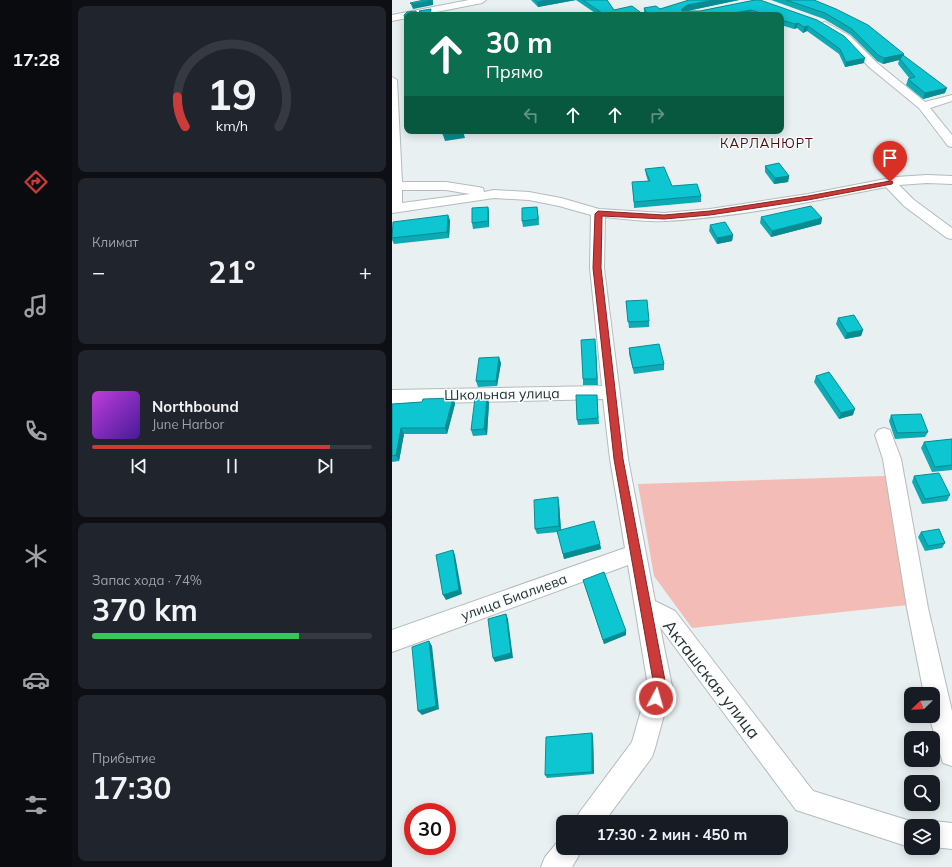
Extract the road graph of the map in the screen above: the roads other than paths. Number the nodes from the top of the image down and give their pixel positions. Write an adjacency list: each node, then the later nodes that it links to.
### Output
1 (482, 0): 2 (street)
2 (422, 12)
3 (404, 16): 4 (street)
4 (392, 18)
5 (813, 20): 8 (street)
6 (395, 83): 12 (street)
7 (952, 98): 8 (street)
8 (924, 106): 9 (street)
9 (952, 144)
10 (952, 180): 11 (street)
11 (890, 182): 15 (street); 16 (street)
12 (395, 186): 13 (street); 14 (street)
13 (494, 194): 14 (street); 15 (street)
14 (394, 208)
15 (598, 214): 17 (street)
16 (952, 235)
17 (611, 392): 18 (street, Школьная улица); 20 (street)
18 (392, 396)
19 (884, 435): 23 (street)
20 (636, 553): 21 (street); 22 (street, улица Биалиева)
21 (645, 607): 24 (street, Акташская улица); 25 (street, Акташская улица)
22 (392, 641)
23 (952, 754)
24 (593, 815)
25 (904, 832)
26 (940, 835): 27 (street)
27 (952, 836)
28 (564, 855): 29 (street)
29 (555, 867)

